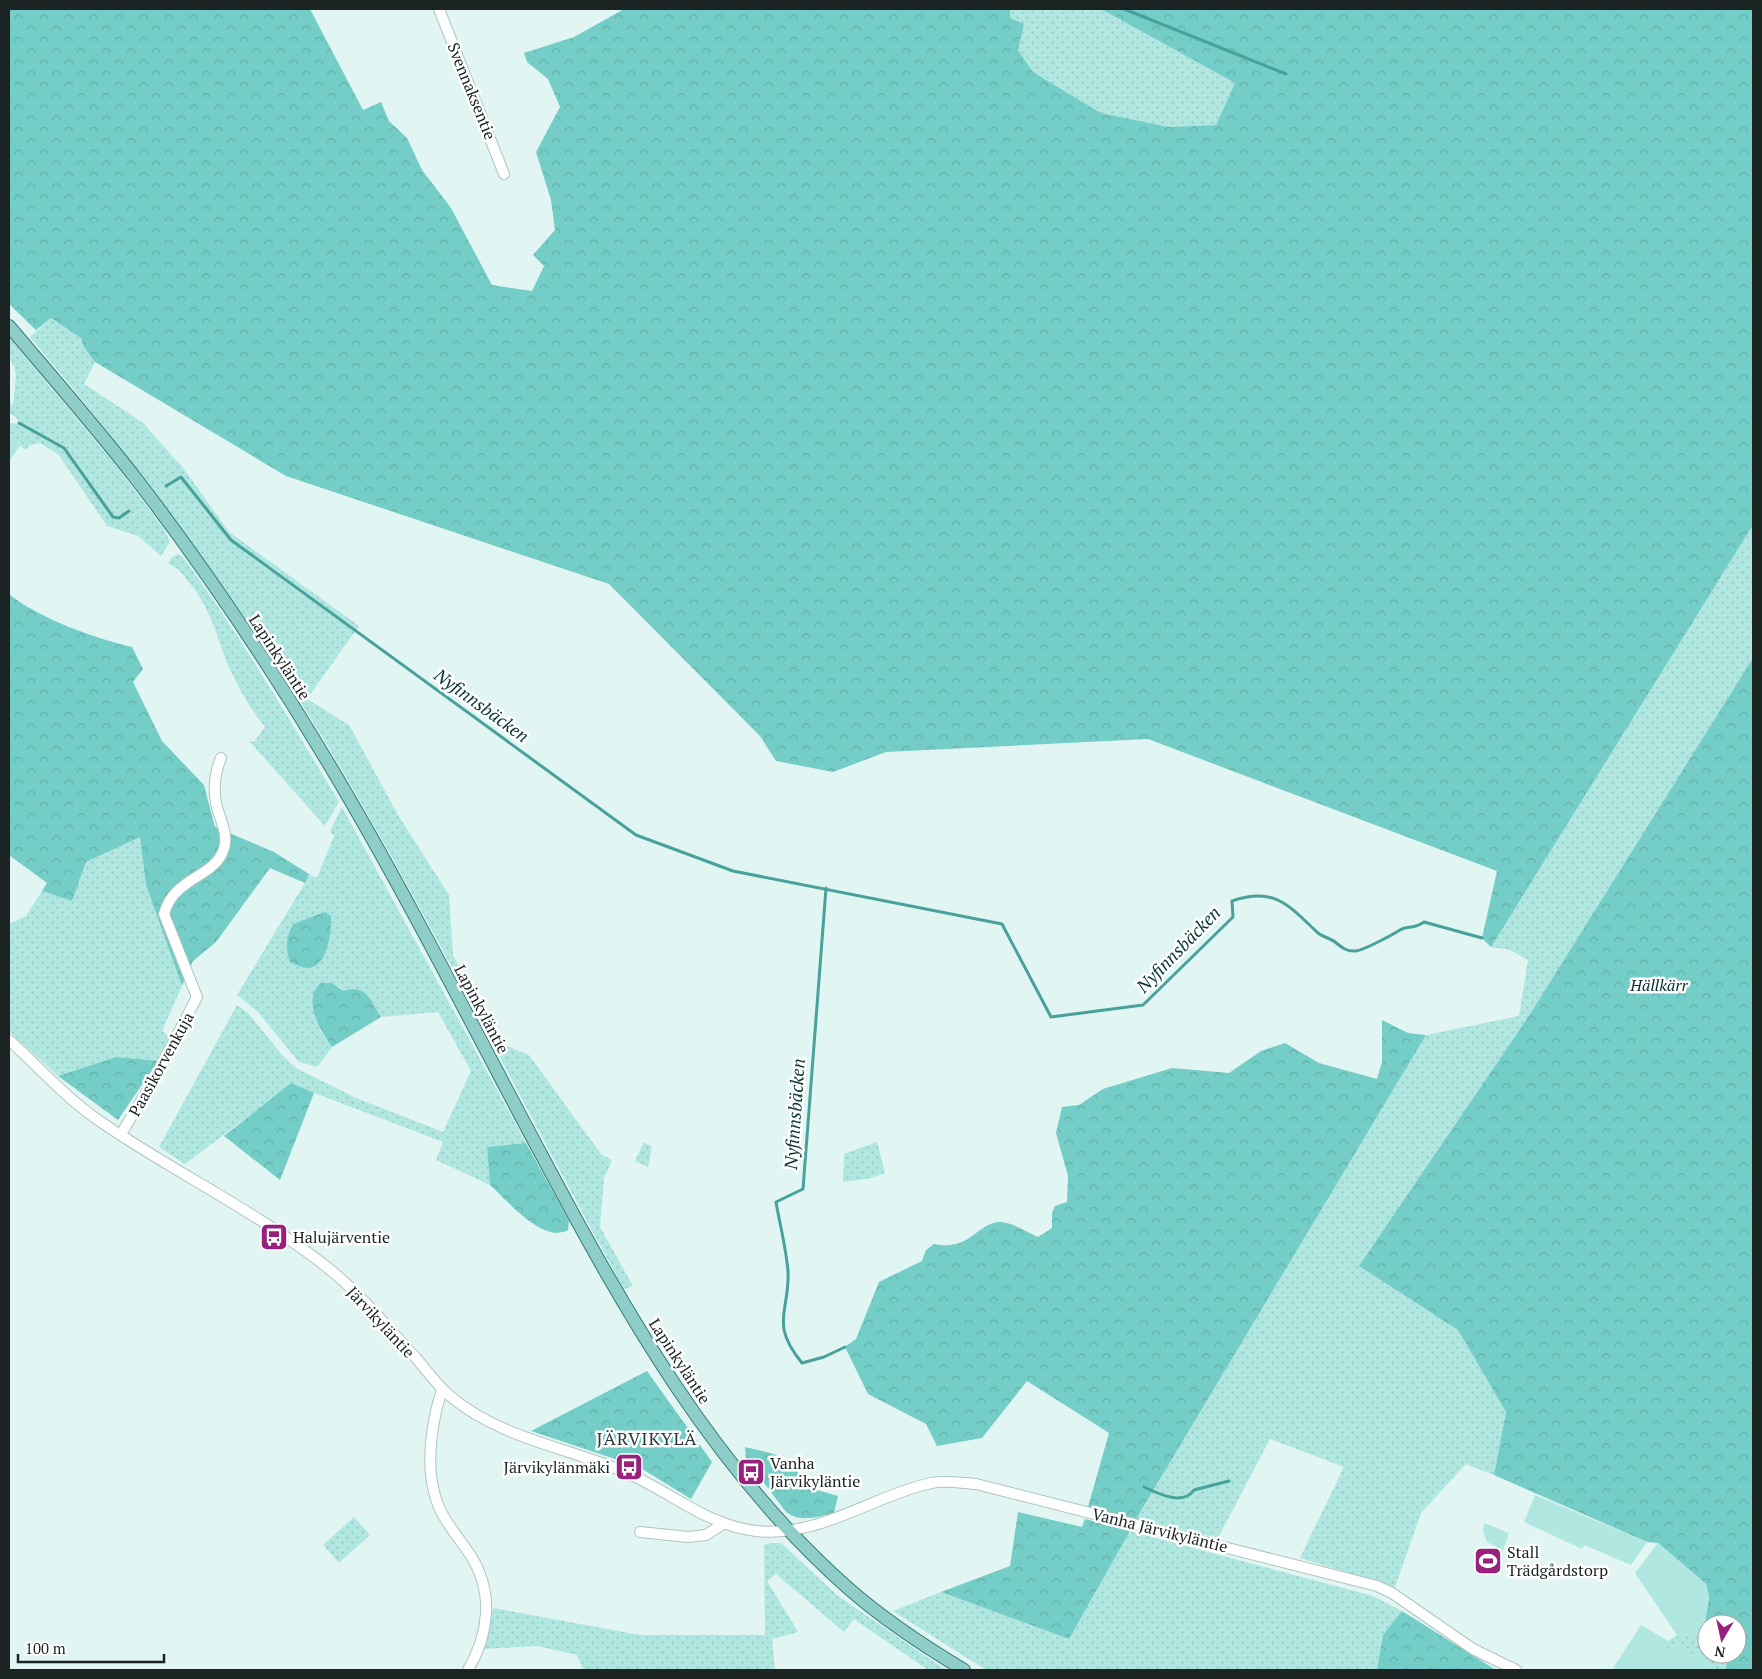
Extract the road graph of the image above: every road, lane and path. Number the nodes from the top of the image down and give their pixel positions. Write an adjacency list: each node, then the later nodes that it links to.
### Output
1 (439, 9): 2 (street, Svennaksentie)
2 (504, 174)
3 (9, 326): 9 (main road, Lapinkyläntie)
4 (221, 758): 6 (street, Paasikorvenkuja)
5 (9, 1040): 6 (street, Järvikyläntie)
6 (121, 1134): 7 (street, Järvikyläntie)
7 (442, 1389): 8 (street, Järvikyläntie); 11 (street)
8 (723, 1524): 9 (street, Järvikyläntie); 10 (street)
9 (787, 1530): 12 (main road, Lapinkyläntie); 13 (street, Vanha Järvikyläntie)
10 (640, 1532)
11 (468, 1670)
12 (964, 1670)
13 (1516, 1670)

